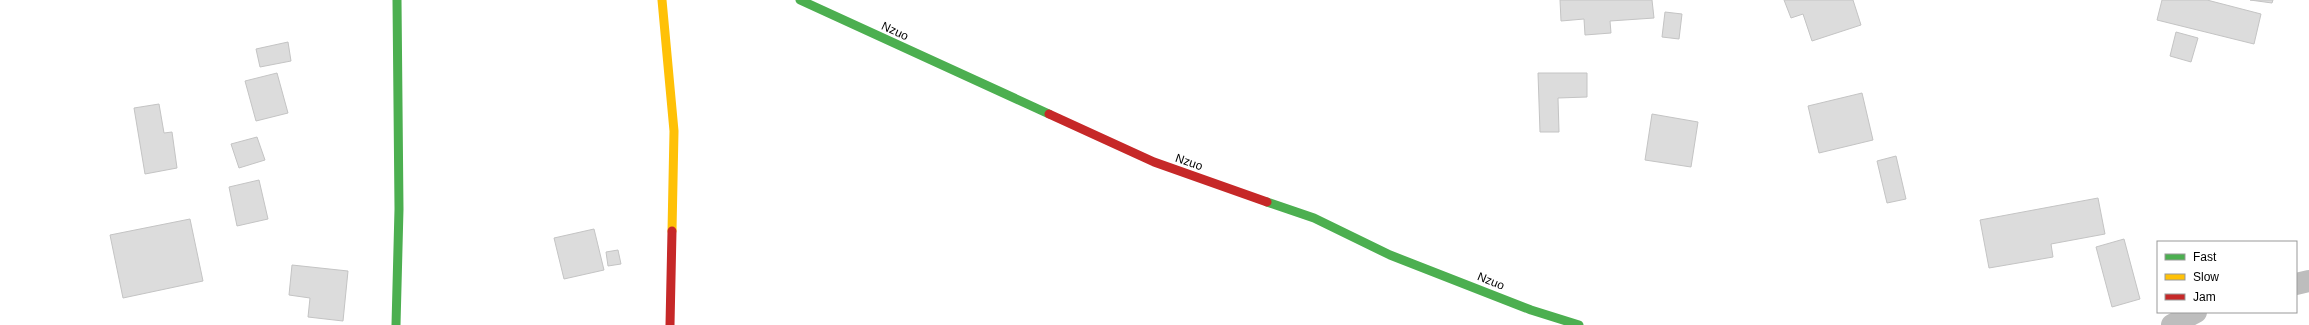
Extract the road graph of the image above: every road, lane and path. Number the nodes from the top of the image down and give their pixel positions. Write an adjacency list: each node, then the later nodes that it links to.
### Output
1 (397, 0): 7 (street)
2 (662, 0): 8 (street)
3 (800, 0): 9 (street, Nzuo)
4 (2309, 281): 5 (street)
5 (2297, 284)
6 (2194, 313): 10 (street)
7 (396, 325)
8 (670, 325)
9 (1579, 325)
10 (2172, 325)

